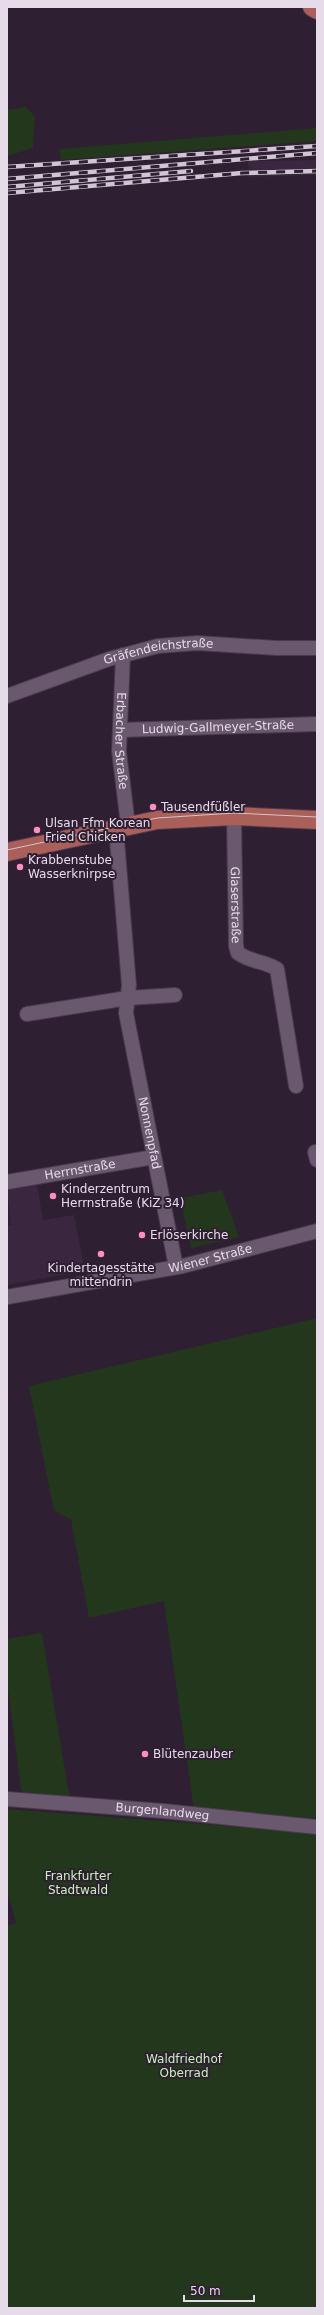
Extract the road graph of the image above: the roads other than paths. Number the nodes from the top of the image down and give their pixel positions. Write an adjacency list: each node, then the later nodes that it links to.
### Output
1 (312, 7): 2 (main road)
2 (317, 10)
3 (317, 648): 4 (street, Gräfendeichstraße)
4 (123, 656): 5 (street, Gräfendeichstraße); 7 (street, Erbacher Straße)
5 (7, 696)
6 (317, 724): 7 (street, Ludwig-Gallmeyer-Straße)
7 (120, 730): 10 (street, Erbacher Straße)
8 (234, 816): 9 (main road); 10 (main road); 15 (street, Glaserstraße)
9 (317, 820)
10 (122, 827): 11 (main road); 13 (street, Nonnenpfad)
11 (7, 852)
12 (175, 994): 13 (street)
13 (128, 998): 14 (street); 16 (street, Nonnenpfad)
14 (28, 1014)
15 (296, 1086)
16 (154, 1157): 17 (street, Herrnstraße); 19 (street, Nonnenpfad)
17 (7, 1182)
18 (317, 1231): 19 (street, Wiener Straße)
19 (176, 1267): 20 (street, Wiener Straße)
20 (7, 1297)
21 (7, 1798): 22 (street, Burgenlandweg)
22 (317, 1827)

